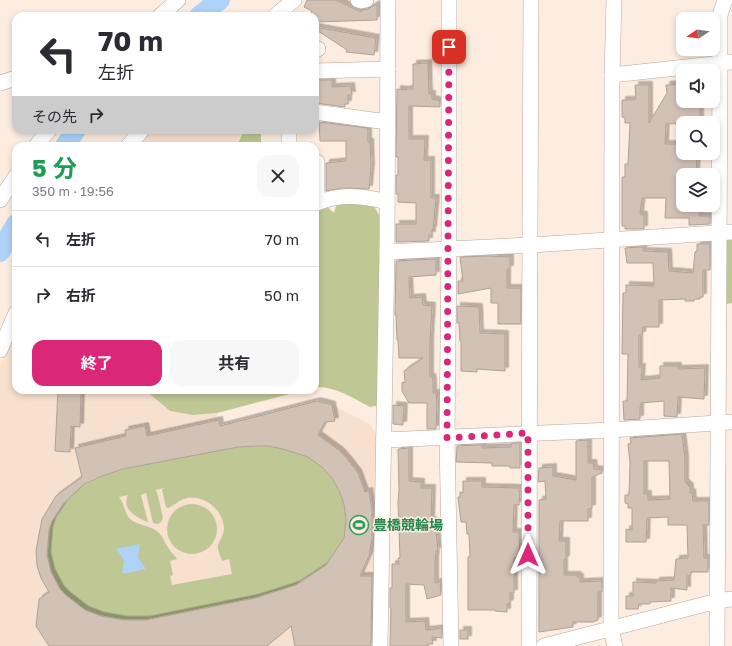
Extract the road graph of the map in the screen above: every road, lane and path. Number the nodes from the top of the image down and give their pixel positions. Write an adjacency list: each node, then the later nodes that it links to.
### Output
1 (178, 0): 10 (street)
2 (294, 0): 11 (street)
3 (358, 0): 4 (street)
4 (366, 0)
5 (388, 0): 13 (street)
6 (449, 0): 31 (street)
7 (531, 0): 30 (street)
8 (614, 0): 15 (street)
9 (726, 0): 12 (street)
10 (164, 12)
11 (280, 12)
12 (726, 63): 15 (street); 28 (street)
13 (388, 69): 14 (street); 19 (street)
14 (319, 71)
15 (612, 75): 29 (street)
16 (12, 79): 17 (street)
17 (0, 83)
18 (319, 113): 19 (street)
19 (387, 122): 27 (street)
20 (46, 134): 22 (street)
21 (138, 134): 23 (street)
22 (39, 142)
23 (132, 142)
24 (12, 182): 25 (street)
25 (0, 198)
26 (319, 202): 27 (street)
27 (387, 202): 32 (street)
28 (726, 233): 29 (street); 35 (street)
29 (612, 240): 30 (street); 36 (street)
30 (531, 245): 31 (street); 37 (street)
31 (449, 249): 32 (street); 38 (street)
32 (387, 252): 39 (street)
33 (12, 322): 34 (street)
34 (0, 350)
35 (725, 423): 36 (street); 41 (street)
36 (611, 430): 37 (street); 42 (street)
37 (528, 433): 38 (street); 45 (street)
38 (447, 438): 39 (street); 44 (street)
39 (384, 440): 43 (street)
40 (732, 599): 41 (street)
41 (717, 601): 42 (street); 48 (street)
42 (611, 629): 46 (street); 47 (street)
43 (380, 646)
44 (451, 646)
45 (529, 646)
46 (544, 646)
47 (615, 646)
48 (717, 646)

